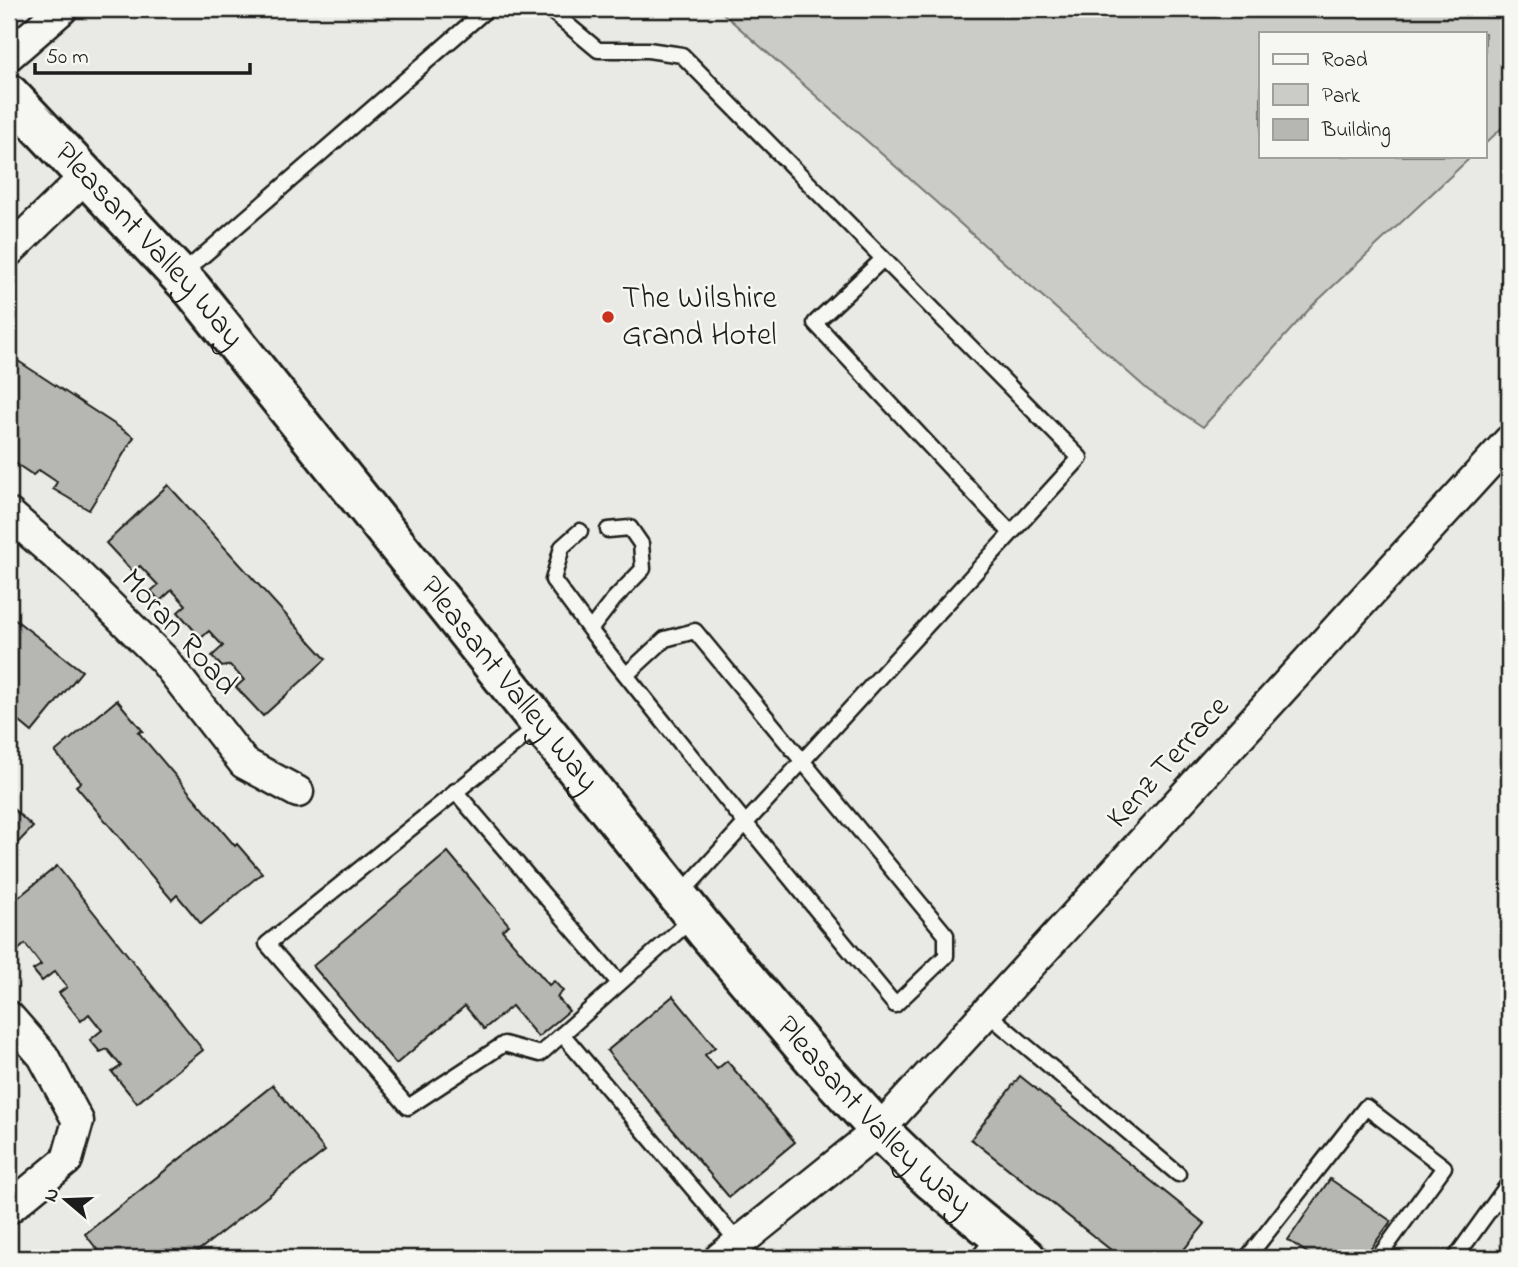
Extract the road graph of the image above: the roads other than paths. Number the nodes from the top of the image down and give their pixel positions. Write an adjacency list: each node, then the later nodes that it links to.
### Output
1 (62, 9): 4 (street)
2 (487, 9): 9 (lane)
3 (549, 9): 8 (lane)
4 (9, 55)
5 (9, 94): 6 (main road, Pleasant Valley Way)
6 (87, 175): 7 (street); 9 (main road, Pleasant Valley Way)
7 (9, 251)
8 (883, 259): 14 (lane); 14 (lane)
9 (180, 276): 17 (main road, Pleasant Valley Way)
10 (1509, 441): 24 (street, Kenz Terrace)
11 (9, 514): 20 (street, Moran Road)
12 (608, 530): 15 (lane)
13 (580, 531): 15 (lane)
14 (1011, 533): 18 (lane)
15 (590, 631): 16 (lane)
16 (626, 675): 18 (lane); 21 (lane)
17 (540, 723): 19 (lane); 22 (main road, Pleasant Valley Way)
18 (803, 760): 21 (lane); 21 (lane)
19 (455, 791): 23 (lane); 26 (lane)
20 (298, 792)
21 (745, 824): 22 (lane)
22 (686, 907): 23 (lane); 27 (main road, Pleasant Valley Way)
23 (619, 983): 26 (lane)
24 (988, 1014): 27 (street, Kenz Terrace); 28 (lane)
25 (9, 1017): 30 (street)
26 (562, 1034): 32 (lane)
27 (879, 1130): 31 (main road, Pleasant Valley Way); 32 (street, Kenz Terrace)
28 (1178, 1174)
29 (1509, 1184): 36 (lane)
30 (9, 1208)
31 (987, 1246): 33 (main road, Pleasant Valley Way)
32 (729, 1251)
33 (1026, 1258)
34 (1247, 1258): 35 (lane)
35 (1378, 1258)
36 (1455, 1258)

